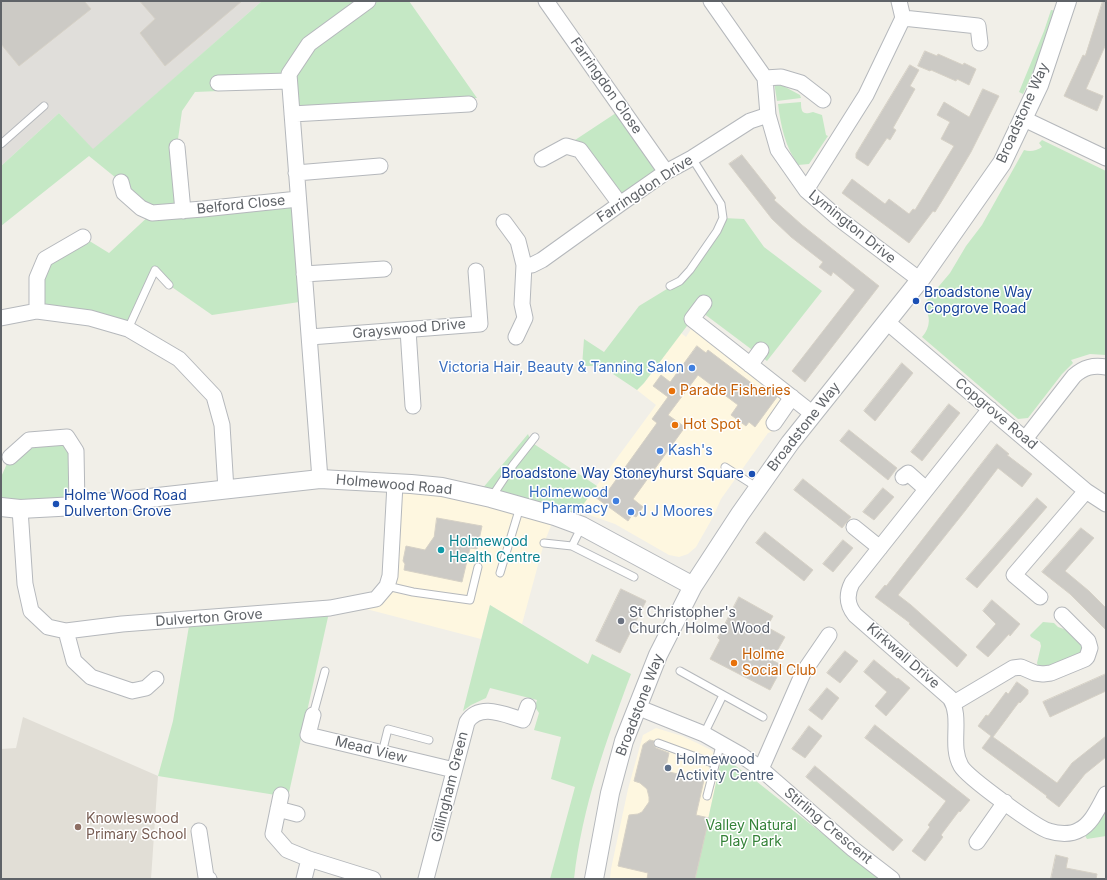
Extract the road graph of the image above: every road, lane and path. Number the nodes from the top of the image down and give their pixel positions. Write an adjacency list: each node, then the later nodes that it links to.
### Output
1 (368, 1): 9 (street)
2 (546, 1): 23 (street, Farringdon Close)
3 (711, 1): 8 (street)
4 (899, 1): 6 (street)
5 (1067, 1): 16 (street, Broadstone Way)
6 (903, 18): 7 (street); 26 (street)
7 (980, 43)
8 (765, 78): 11 (street); 15 (street, Lymington Drive)
9 (289, 81): 10 (street); 14 (street)
10 (218, 83)
11 (824, 100)
12 (469, 104): 14 (street)
13 (44, 106): 17 (lane)
14 (292, 114): 24 (street)
15 (768, 115): 19 (street, Farringdon Drive); 26 (street, Lymington Drive)
16 (1022, 118): 20 (street); 36 (street, Broadstone Way)
17 (1, 144)
18 (177, 146): 29 (street, Belford Close)
19 (692, 158): 23 (street, Farringdon Drive); 38 (lane)
20 (1106, 158)
21 (542, 159): 28 (street)
22 (380, 166): 24 (street)
23 (666, 172): 28 (street, Farringdon Drive)
24 (296, 173): 27 (street)
25 (122, 182): 29 (street, Belford Close)
26 (806, 190): 36 (street, Lymington Drive)
27 (298, 199): 29 (street, Belford Close); 35 (street)
28 (620, 204): 32 (street, Farringdon Drive)
29 (183, 211)
30 (504, 222): 32 (street)
31 (83, 237): 40 (street)
32 (524, 265): 46 (street)
33 (384, 270): 35 (street)
34 (476, 271): 44 (street, Grayswood Drive)
35 (304, 274): 45 (street)
36 (920, 280): 42 (street, Broadstone Way)
37 (169, 286): 43 (lane)
38 (670, 286)
39 (704, 303): 48 (street)
40 (37, 311): 41 (street); 43 (street)
41 (1, 318)
42 (887, 322): 52 (street, Copgrove Road); 53 (street, Broadstone Way)
43 (128, 329): 64 (street)
44 (408, 330): 45 (street, Grayswood Drive); 51 (street)
45 (310, 337): 60 (street)
46 (516, 337)
47 (761, 350): 48 (street)
48 (750, 365): 50 (street)
49 (1106, 367): 56 (street)
50 (792, 398): 53 (street); 54 (street)
51 (413, 406)
52 (990, 409): 56 (street, Copgrove Road); 63 (street, Kirkwall Drive)
53 (814, 414): 62 (street, Broadstone Way)
54 (774, 422)
55 (535, 437): 66 (lane)
56 (1025, 439): 65 (street, Copgrove Road)
57 (10, 457): 68 (street)
58 (725, 467): 62 (lane)
59 (903, 477): 63 (street)
60 (320, 479): 61 (street, Holmewood Road); 64 (street, Holmewood Road)
61 (395, 484): 66 (street, Holmewood Road); 80 (street)
62 (758, 488): 81 (street, Broadstone Way)
63 (926, 489): 76 (street, Kirkwall Drive)
64 (226, 490): 68 (street, Holmewood Road)
65 (1086, 491): 67 (street, Copgrove Road); 82 (street)
66 (491, 498): 69 (street, Holmewood Road)
67 (1106, 504)
68 (77, 506): 71 (street, Holmewood Road)
69 (520, 506): 72 (street, Holmewood Road); 78 (lane)
70 (1, 507): 71 (street, Holmewood Road)
71 (20, 509): 84 (street, Dulverton Grove)
72 (582, 526): 75 (lane); 81 (street, Holmewood Road)
73 (854, 527): 76 (street)
74 (544, 543): 75 (lane)
75 (572, 546): 79 (lane)
76 (880, 548): 90 (street, Kirkwall Drive)
77 (478, 567): 80 (lane)
78 (500, 573)
79 (634, 577)
80 (387, 586): 84 (street, Dulverton Grove)
81 (694, 586): 92 (street, Broadstone Way)
82 (1040, 597)
83 (1062, 615): 90 (street)
84 (66, 631): 88 (street)
85 (829, 636): 101 (street)
86 (325, 671): 93 (lane)
87 (680, 672): 89 (lane)
88 (156, 678)
89 (723, 695): 94 (lane); 95 (lane)
90 (954, 703): 105 (street)
91 (528, 706): 102 (street, Gillingham Green)
92 (637, 707): 95 (street, Stirling Crescent); 114 (street, Broadstone Way)
93 (313, 715): 99 (street, Mead View)
94 (763, 717)
95 (704, 734): 97 (street, Stirling Crescent)
96 (429, 740): 99 (lane)
97 (721, 742): 100 (lane); 101 (street, Stirling Crescent)
98 (658, 743): 100 (lane)
99 (382, 753): 102 (street, Mead View)
100 (715, 764): 104 (lane)
101 (761, 769): 115 (street, Stirling Crescent)
102 (454, 770): 113 (street, Gillingham Green)
103 (1106, 794): 105 (street)
104 (707, 796)
105 (1005, 802): 108 (street)
106 (297, 814): 109 (street)
107 (200, 831): 110 (street)
108 (977, 842)
109 (308, 859): 111 (street); 112 (street)
110 (209, 879)
111 (304, 879)
112 (373, 879)
113 (426, 879)
114 (594, 879)
115 (892, 879)

